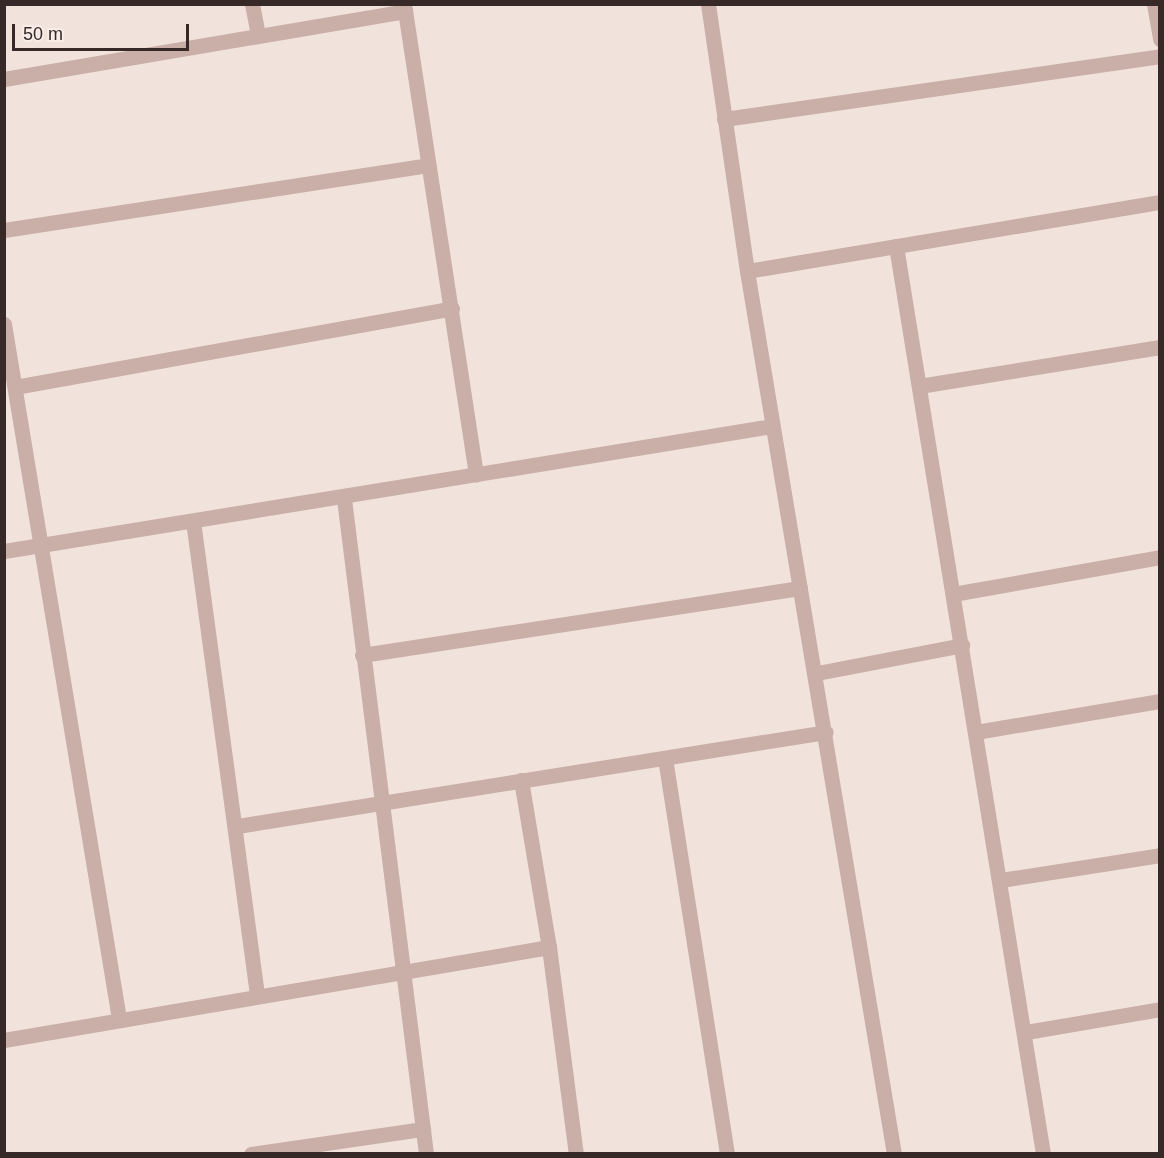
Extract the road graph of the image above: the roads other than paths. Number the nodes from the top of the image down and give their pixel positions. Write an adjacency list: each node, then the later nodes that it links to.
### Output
1 (252, 4): 5 (street)
2 (708, 4): 9 (street)
3 (1154, 4): 6 (street)
4 (405, 8): 5 (street); 10 (street)
5 (258, 34): 8 (street)
6 (1160, 39)
7 (1160, 56): 9 (street)
8 (4, 79)
9 (724, 120): 14 (street)
10 (428, 165): 12 (street); 15 (street)
11 (1160, 202): 13 (street)
12 (4, 231)
13 (896, 246): 14 (street); 18 (street)
14 (747, 271): 20 (street)
15 (452, 308): 19 (street); 21 (street)
16 (4, 324): 19 (street)
17 (1160, 347): 18 (street)
18 (919, 386): 28 (street)
19 (15, 387): 24 (street)
20 (772, 426): 21 (street); 27 (street)
21 (476, 475): 22 (street)
22 (344, 498): 23 (street); 30 (street)
23 (193, 521): 24 (street); 38 (street)
24 (42, 546): 25 (street); 45 (street)
25 (4, 551)
26 (1160, 557): 28 (street)
27 (800, 588): 30 (street); 31 (street)
28 (954, 594): 29 (street)
29 (962, 645): 31 (street); 34 (street)
30 (362, 655): 37 (street)
31 (817, 673): 33 (street)
32 (1160, 701): 34 (street)
33 (826, 732): 35 (street); 53 (street)
34 (976, 732): 40 (street)
35 (665, 758): 36 (street); 52 (street)
36 (521, 780): 37 (street); 41 (street)
37 (384, 804): 38 (street); 42 (street)
38 (237, 826): 43 (street)
39 (1160, 855): 40 (street)
40 (1001, 880): 46 (street)
41 (549, 947): 42 (street); 51 (street)
42 (400, 970): 43 (street); 48 (street)
43 (257, 996): 45 (street)
44 (1160, 1009): 46 (street)
45 (119, 1019): 47 (street)
46 (1026, 1032): 54 (street)
47 (4, 1040)
48 (423, 1129): 49 (street); 50 (street)
49 (251, 1154)
50 (426, 1154)
51 (576, 1154)
52 (727, 1154)
53 (894, 1154)
54 (1044, 1154)

